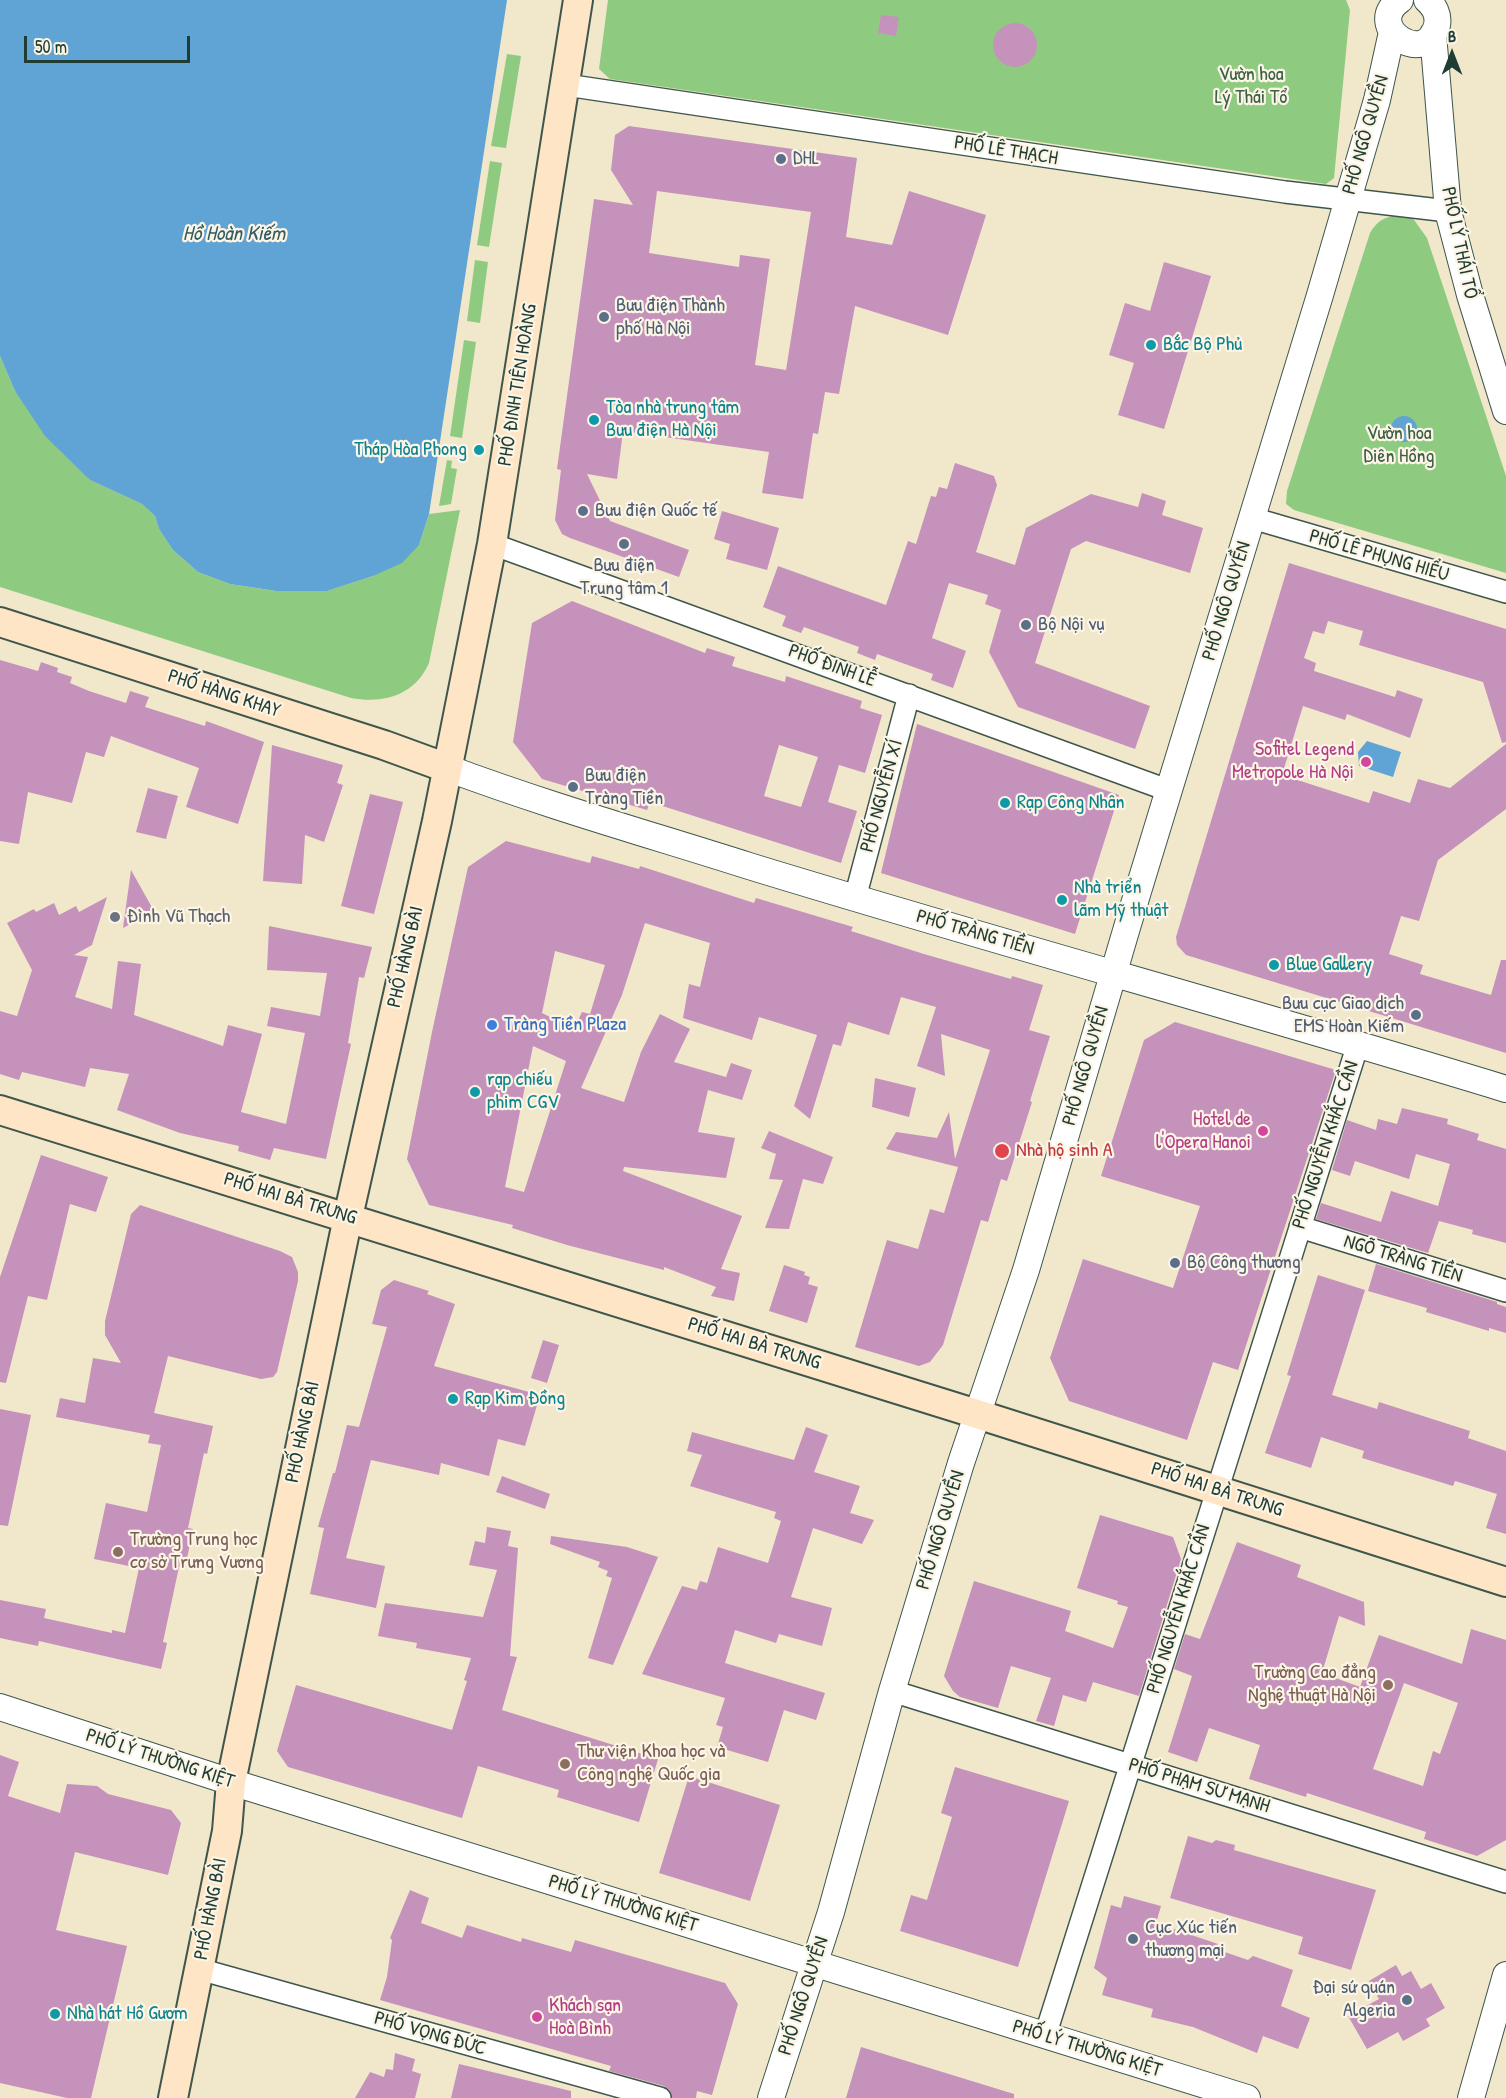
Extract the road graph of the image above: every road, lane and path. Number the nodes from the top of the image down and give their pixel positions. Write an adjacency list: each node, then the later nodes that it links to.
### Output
1 (578, 0): 5 (main road, PHỐ ĐINH TIÊN HOÀNG)
2 (1433, 1): 4 (street, PHỐ LÝ THÁI TỔ)
3 (1389, 8): 4 (street); 6 (street, PHỐ NGÔ QUYỀN)
4 (1433, 34): 7 (street, PHỐ LÝ THÁI TỔ)
5 (566, 84): 6 (street, PHỐ LÊ THẠCH); 10 (main road, PHỐ ĐINH TIÊN HOÀNG)
6 (1347, 200): 7 (street, PHỐ LÊ THẠCH); 9 (street, PHỐ NGÔ QUYỀN)
7 (1448, 211): 8 (street, PHỐ LÝ THÁI TỔ)
8 (1506, 411)
9 (1252, 518): 11 (street, PHỐ LÊ PHỤNG HIỂU); 15 (street, PHỐ NGÔ QUYỀN)
10 (492, 544): 13 (street, PHỐ ĐINH LỄ); 14 (main road, PHỐ ĐINH TIÊN HOÀNG)
11 (1506, 592)
12 (0, 622): 14 (main road, PHỐ HÀNG KHAY)
13 (909, 694): 15 (street, PHỐ ĐINH LỄ); 16 (street, PHỐ NGUYỄN XÍ)
14 (447, 768): 16 (street, PHỐ TRÀNG TIỀN); 21 (main road, PHỐ HÀNG BÀI)
15 (1170, 791): 17 (street, PHỐ NGÔ QUYỀN)
16 (855, 898): 17 (street, PHỐ TRÀNG TIỀN)
17 (1114, 973): 18 (street, PHỐ TRÀNG TIỀN); 24 (street, PHỐ NGÔ QUYỀN)
18 (1358, 1044): 19 (street, PHỐ TRÀNG TIỀN); 22 (street, PHỐ NGUYỄN KHẮC CẦN)
19 (1506, 1089)
20 (0, 1110): 21 (main road, PHỐ HAI BÀ TRƯNG)
21 (348, 1217): 24 (main road, PHỐ HAI BÀ TRƯNG); 30 (main road, PHỐ HÀNG BÀI)
22 (1300, 1227): 23 (street, NGÕ TRÀNG TIỀN); 25 (street, PHỐ NGUYỄN KHẮC CẦN)
23 (1506, 1291)
24 (977, 1414): 25 (main road, PHỐ HAI BÀ TRƯNG); 27 (street, PHỐ NGÔ QUYỀN)
25 (1217, 1489): 26 (main road, PHỐ HAI BÀ TRƯNG); 29 (street, PHỐ NGUYỄN KHẮC CẦN)
26 (1506, 1582)
27 (892, 1691): 29 (street, PHỐ PHẠM SƯ MẠNH); 32 (street, PHỐ NGÔ QUYỀN)
28 (0, 1707): 30 (street, PHỐ LÝ THƯỜNG KIỆT)
29 (1131, 1764): 31 (street, PHỐ PHẠM SƯ MẠNH); 35 (street, PHỐ NGUYỄN KHẮC CẦN)
30 (231, 1782): 32 (street, PHỐ LÝ THƯỜNG KIỆT); 33 (main road, PHỐ HÀNG BÀI)
31 (1506, 1882)
32 (815, 1963): 35 (street, PHỐ LÝ THƯỜNG KIỆT); 38 (street, PHỐ NGÔ QUYỀN)
33 (199, 1969): 36 (main road, PHỐ HÀNG BÀI); 37 (street, PHỐ VỌNG ĐỨC)
34 (1506, 1975): 40 (street)
35 (1045, 2036): 39 (street, PHỐ LÝ THƯỜNG KIỆT)
36 (173, 2098)
37 (660, 2098)
38 (771, 2098)
39 (1247, 2098)
40 (1471, 2098)

